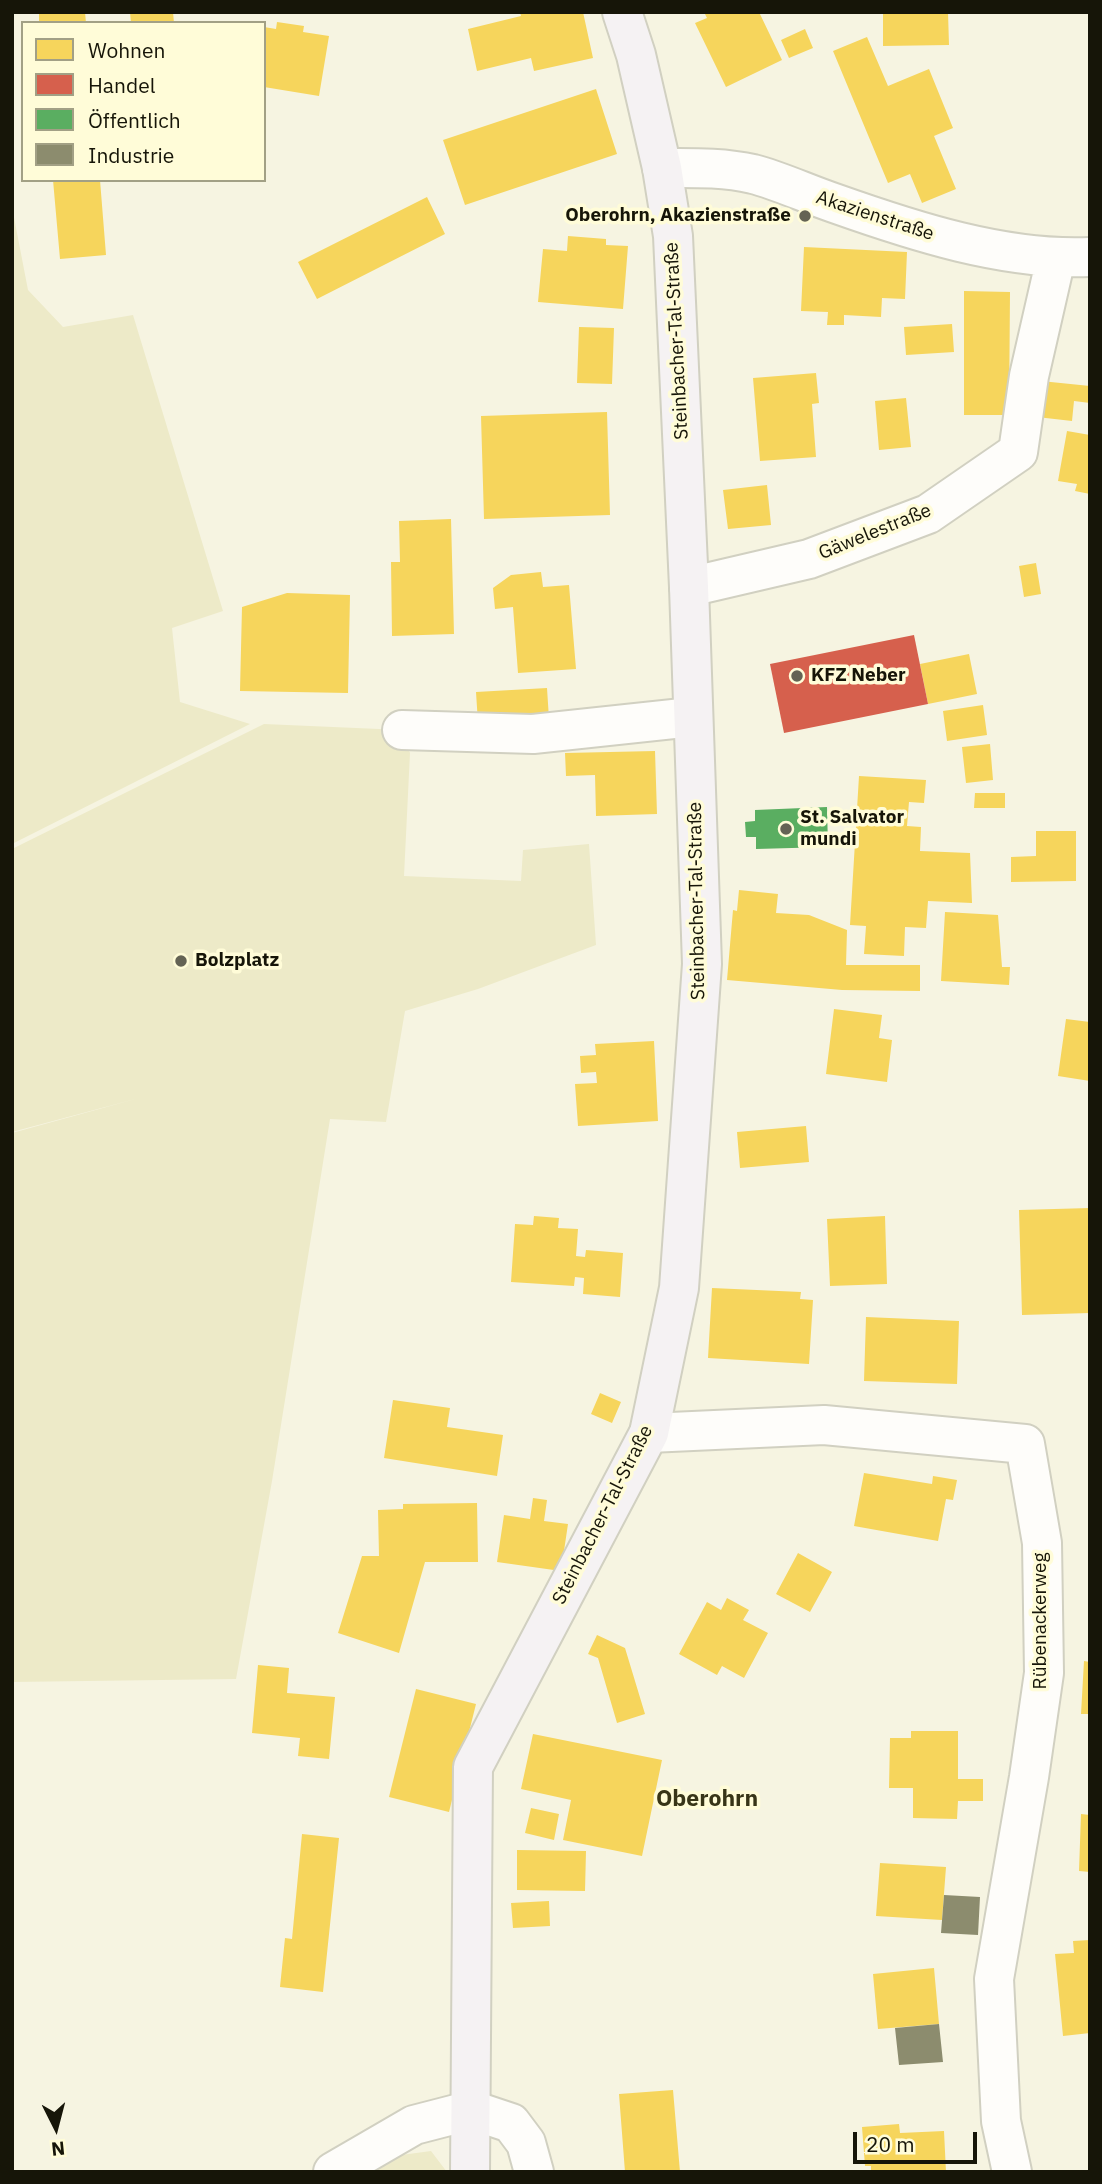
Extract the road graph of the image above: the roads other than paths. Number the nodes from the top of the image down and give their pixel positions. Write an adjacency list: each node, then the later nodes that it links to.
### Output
1 (622, 12): 2 (main road, Steinbacher-Tal-Straße)
2 (662, 168): 3 (street, Akazienstraße); 4 (main road, Steinbacher-Tal-Straße)
3 (1073, 258): 4 (street, Gäwelestraße)
4 (689, 587): 5 (main road, Steinbacher-Tal-Straße)
5 (692, 717): 6 (street); 7 (main road, Steinbacher-Tal-Straße)
6 (402, 730)
7 (649, 1433): 8 (main road, Steinbacher-Tal-Straße); 12 (street, Rübenackerweg)
8 (472, 2110): 9 (street); 10 (main road, Steinbacher-Tal-Straße); 11 (street)
9 (333, 2172)
10 (470, 2172)
11 (534, 2172)
12 (1013, 2172)

